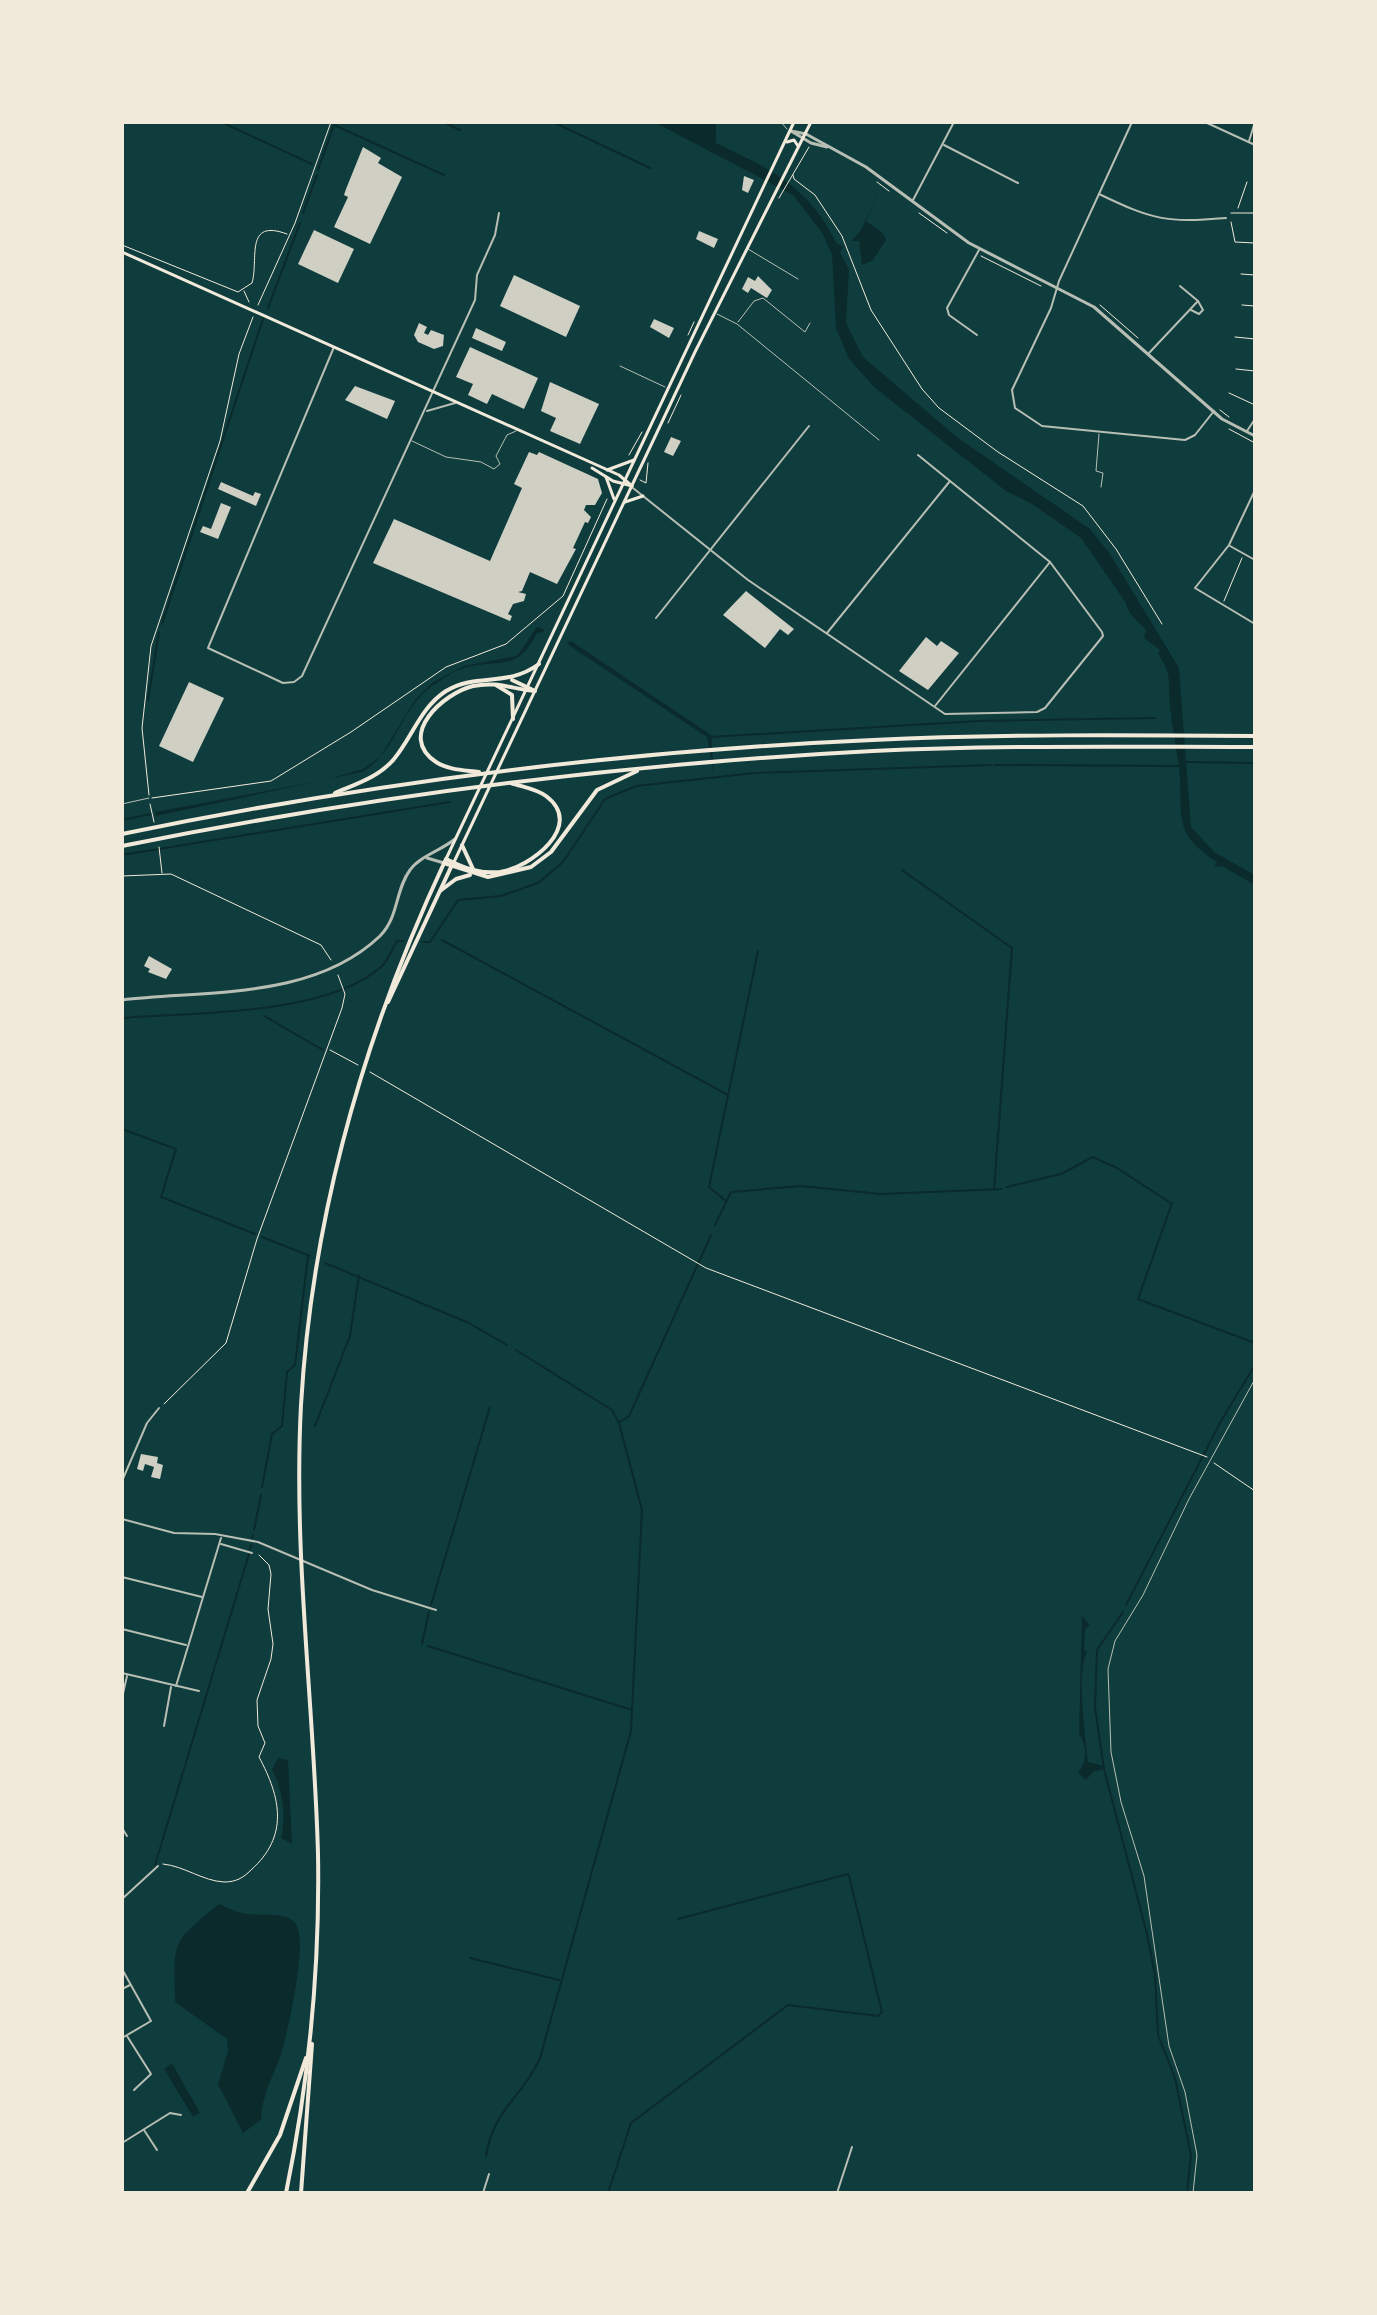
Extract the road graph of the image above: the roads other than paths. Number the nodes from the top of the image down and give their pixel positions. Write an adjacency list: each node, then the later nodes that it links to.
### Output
1 (781, 122): 10 (lane)
2 (794, 122): 10 (main road)
3 (811, 122): 11 (main road)
4 (954, 122): 15 (street)
5 (1132, 122): 20 (street)
6 (1205, 122): 9 (street)
7 (1223, 122): 9 (street)
8 (1255, 122): 13 (street)
9 (1220, 129): 13 (street)
10 (789, 130): 11 (street); 12 (street); 14 (main road)
11 (806, 134): 12 (main road); 17 (street)
12 (804, 139): 17 (street); 18 (main road)
13 (1249, 142): 16 (street)
14 (786, 143): 18 (main road); 39 (main road)
15 (943, 144): 19 (street); 21 (street)
16 (1255, 145)
17 (832, 148): 21 (street)
18 (799, 150): 24 (main road)
19 (1018, 183)
20 (1098, 194): 23 (street); 29 (street)
21 (911, 204): 25 (street)
22 (499, 213): 40 (street)
23 (1226, 218)
24 (746, 248): 27 (lane); 32 (main road)
25 (978, 251): 29 (street); 35 (street)
26 (122, 252): 36 (main road)
27 (798, 279)
28 (1180, 286): 30 (street)
29 (1057, 288): 37 (street); 47 (street)
30 (1198, 301): 31 (street); 31 (street)
31 (1190, 309): 37 (street)
32 (714, 313): 34 (lane); 60 (main road)
33 (810, 323): 34 (lane)
34 (737, 324): 50 (lane)
35 (977, 335)
36 (334, 346): 40 (main road); 51 (street)
37 (1149, 354): 43 (street)
38 (620, 366): 39 (lane)
39 (670, 389): 53 (main road)
40 (434, 393): 41 (main road); 42 (street)
41 (456, 403): 42 (street); 46 (main road)
42 (426, 411): 51 (street)
43 (1214, 411): 47 (street); 48 (street)
44 (1255, 419): 48 (street)
45 (809, 426): 67 (street)
46 (516, 431): 51 (lane); 54 (main road)
47 (1099, 431): 61 (lane)
48 (1246, 432): 49 (street)
49 (1255, 436)
50 (879, 440)
51 (412, 441)
52 (918, 455): 58 (street)
53 (634, 460): 55 (main road); 57 (main road)
54 (587, 464): 55 (main road); 56 (main road)
55 (607, 470): 57 (main road)
56 (606, 477): 59 (main road); 64 (main road)
57 (624, 478): 59 (main road); 60 (main road)
58 (950, 481): 69 (street); 72 (street)
59 (621, 484): 60 (main road); 64 (main road)
60 (632, 486): 63 (street); 65 (main road)
61 (1101, 487)
62 (1255, 490): 66 (street)
63 (643, 496): 65 (main road); 67 (street)
64 (614, 499): 73 (main road)
65 (625, 502): 77 (main road)
66 (1229, 545): 68 (street); 71 (street)
67 (710, 549): 70 (street); 72 (street)
68 (1255, 560)
69 (1050, 562): 78 (street); 78 (street)
70 (656, 618)
71 (1255, 624)
72 (826, 634): 78 (street)
73 (539, 664): 74 (highway); 76 (main road)
74 (510, 679): 76 (highway); 85 (highway)
75 (490, 684): 76 (highway); 79 (highway); 83 (highway)
76 (527, 688): 77 (highway); 79 (main road)
77 (535, 691): 90 (main road)
78 (934, 707)
79 (513, 719): 89 (main road)
80 (1255, 736): 83 (highway)
81 (1255, 747): 82 (highway)
82 (643, 768): 84 (highway); 95 (highway)
83 (485, 773): 85 (highway)
84 (507, 782): 91 (highway); 95 (highway)
85 (327, 796): 88 (highway)
86 (149, 798): 87 (lane)
87 (122, 804)
88 (122, 834)
89 (455, 839): 92 (street); 93 (main road)
90 (462, 845): 94 (main road); 95 (highway)
91 (122, 846)
92 (429, 857): 93 (street); 97 (street)
93 (445, 861): 94 (highway); 98 (highway)
94 (453, 864): 95 (highway); 96 (highway)
95 (473, 873): 96 (highway)
96 (440, 891): 98 (highway)
97 (122, 1000)
98 (383, 1011): 125 (highway)
99 (1255, 1379): 140 (lane)
100 (159, 1408): 101 (street)
101 (122, 1481)
102 (122, 1519): 103 (street)
103 (222, 1536): 104 (street); 108 (street)
104 (220, 1544): 105 (street); 107 (street)
105 (252, 1553)
106 (122, 1577): 107 (street)
107 (203, 1597): 110 (street)
108 (436, 1610)
109 (122, 1629): 110 (street)
110 (188, 1646): 113 (street)
111 (122, 1673): 112 (street)
112 (128, 1674): 113 (street); 115 (street)
113 (174, 1686): 114 (street); 116 (street)
114 (199, 1691)
115 (122, 1698)
116 (164, 1726)
117 (122, 1828): 118 (street)
118 (127, 1836)
119 (158, 1866): 120 (street)
120 (122, 1899)
121 (122, 1969): 122 (street)
122 (130, 1985): 123 (street); 124 (street)
123 (122, 1989)
124 (126, 2035): 126 (street); 128 (street)
125 (311, 2037): 127 (highway); 137 (highway)
126 (122, 2038)
127 (309, 2053): 135 (highway); 136 (highway)
128 (134, 2090)
129 (181, 2115): 130 (street)
130 (143, 2129): 131 (street); 133 (street)
131 (122, 2143)
132 (852, 2147): 139 (street)
133 (157, 2150)
134 (489, 2174): 138 (street)
135 (247, 2193)
136 (286, 2193)
137 (301, 2193)
138 (483, 2193)
139 (837, 2193)
140 (1193, 2193)

